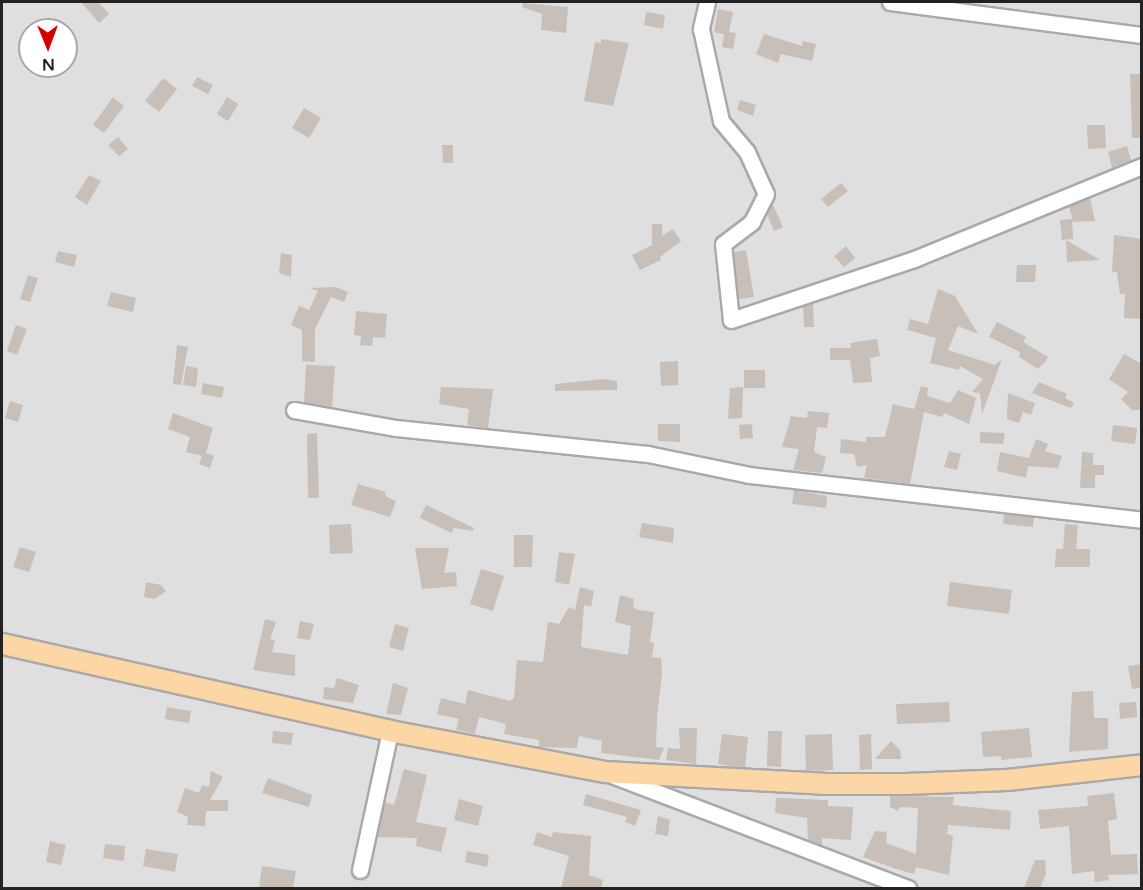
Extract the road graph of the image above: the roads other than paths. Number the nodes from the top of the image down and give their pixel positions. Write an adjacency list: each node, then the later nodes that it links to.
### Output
1 (707, 2): 4 (street)
2 (890, 2): 3 (street)
3 (1142, 35)
4 (1142, 166)
5 (294, 411): 6 (street)
6 (1142, 520)
7 (2, 644): 8 (main road)
8 (390, 731): 10 (main road); 11 (street)
9 (1142, 765): 10 (main road)
10 (605, 772): 12 (street)
11 (360, 870)
12 (908, 888)

